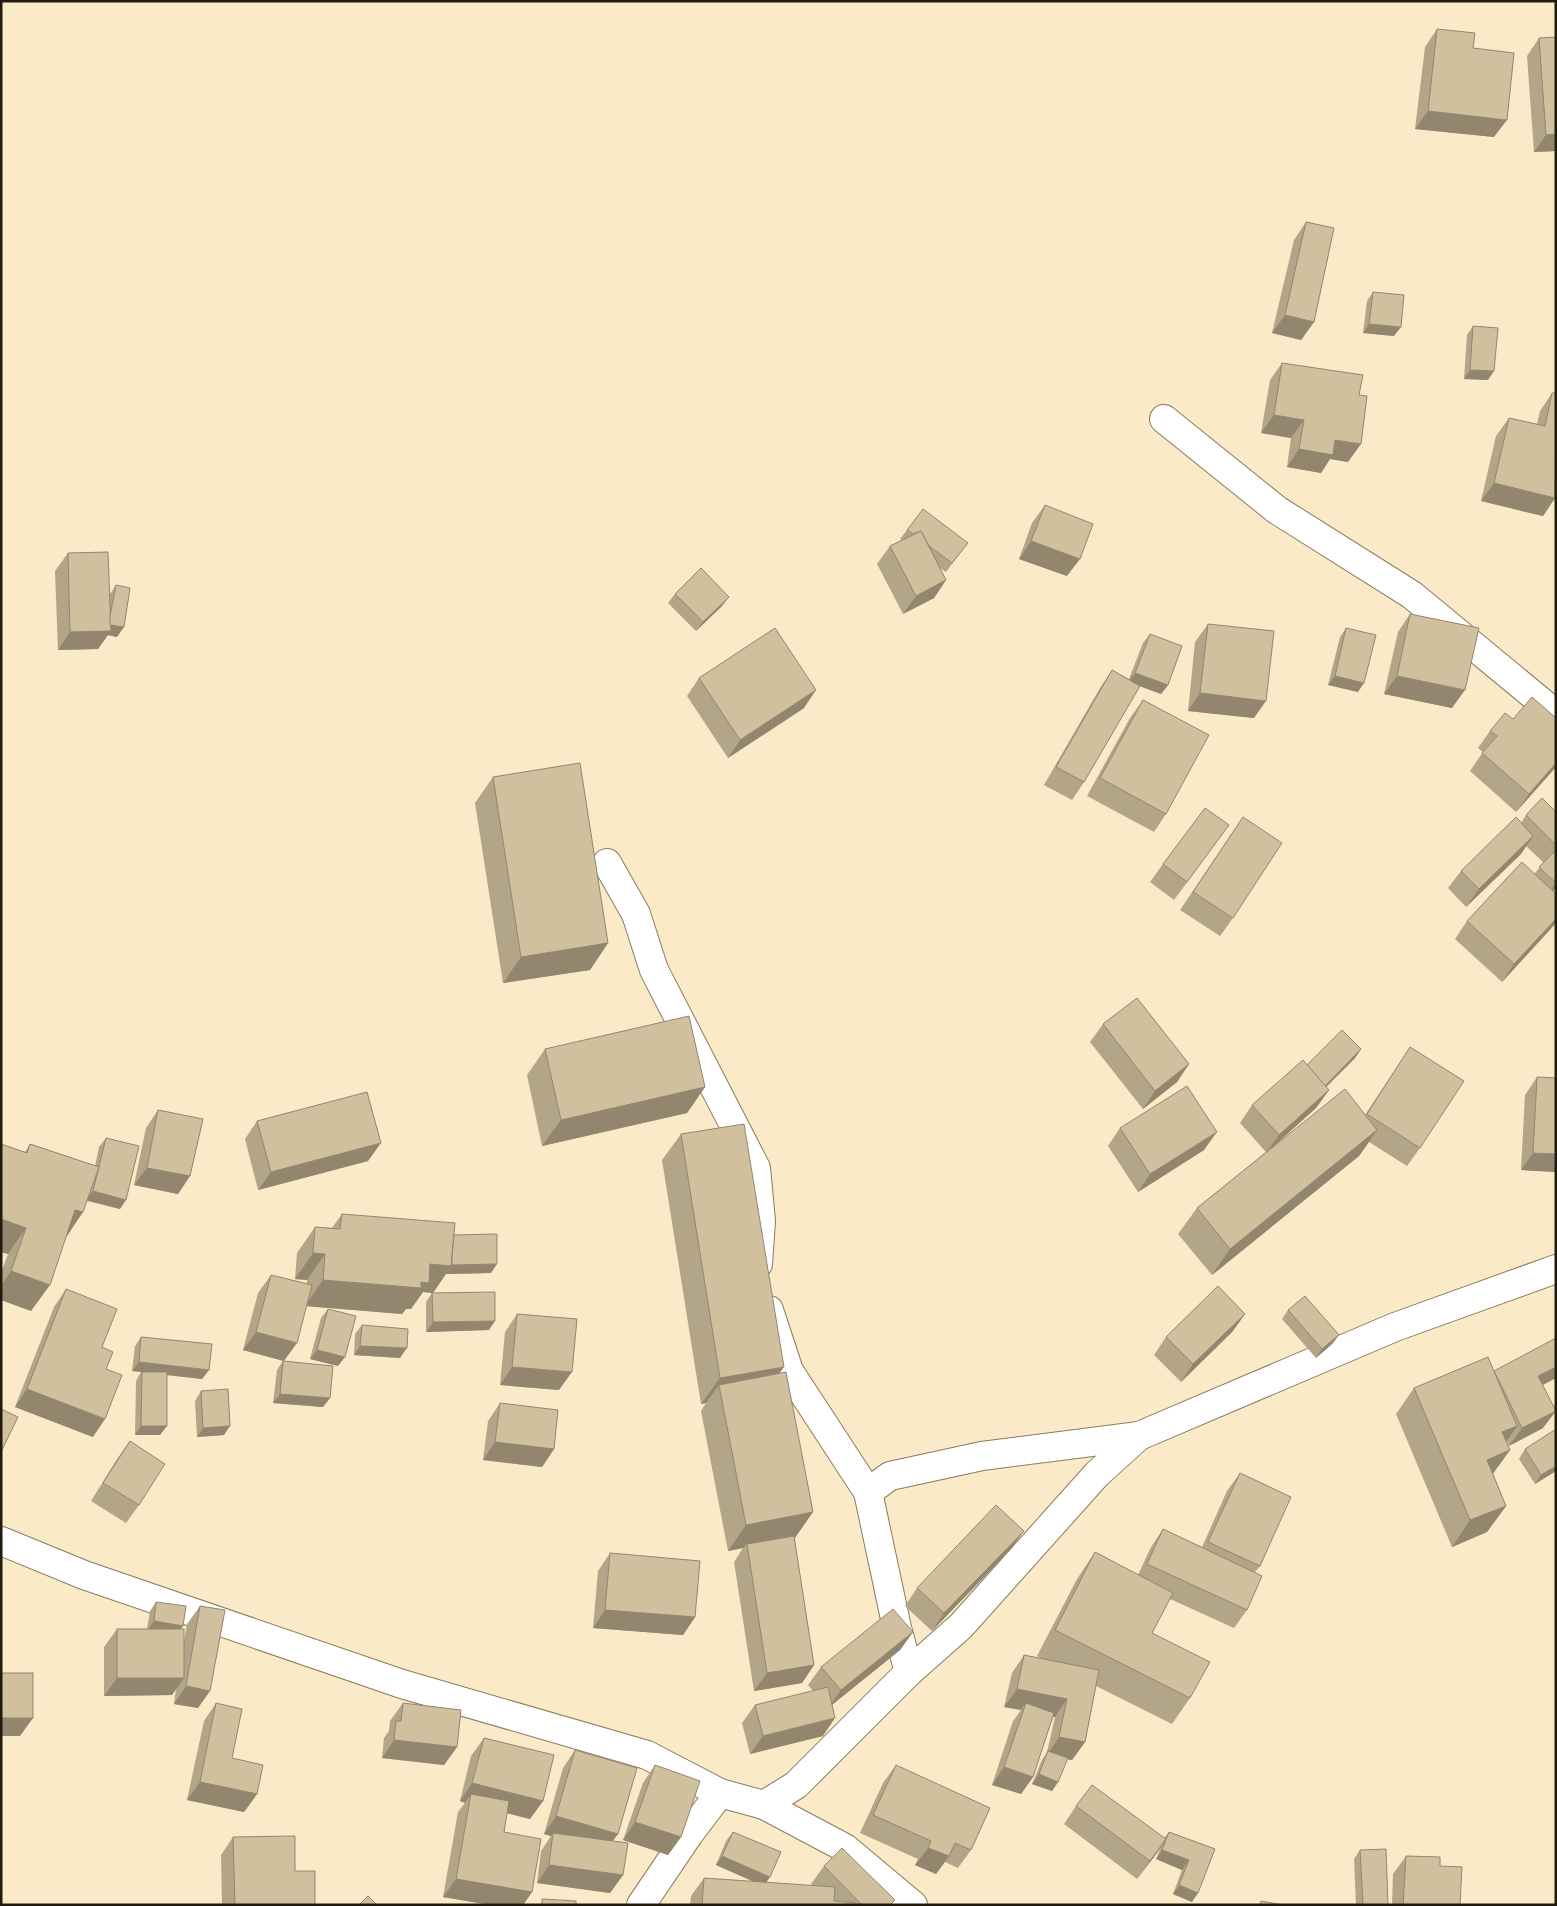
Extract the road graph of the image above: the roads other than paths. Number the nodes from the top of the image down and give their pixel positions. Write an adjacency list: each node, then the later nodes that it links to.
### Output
1 (1164, 419): 2 (street)
2 (1556, 714)
3 (607, 863): 6 (street)
4 (1556, 1269): 5 (street)
5 (1139, 1436): 6 (street); 8 (street)
6 (868, 1492): 8 (street)
7 (1, 1541): 9 (street)
8 (909, 1672): 10 (street)
9 (720, 1793): 10 (street); 11 (street)
10 (764, 1805): 12 (street)
11 (641, 1905)
12 (913, 1905)

